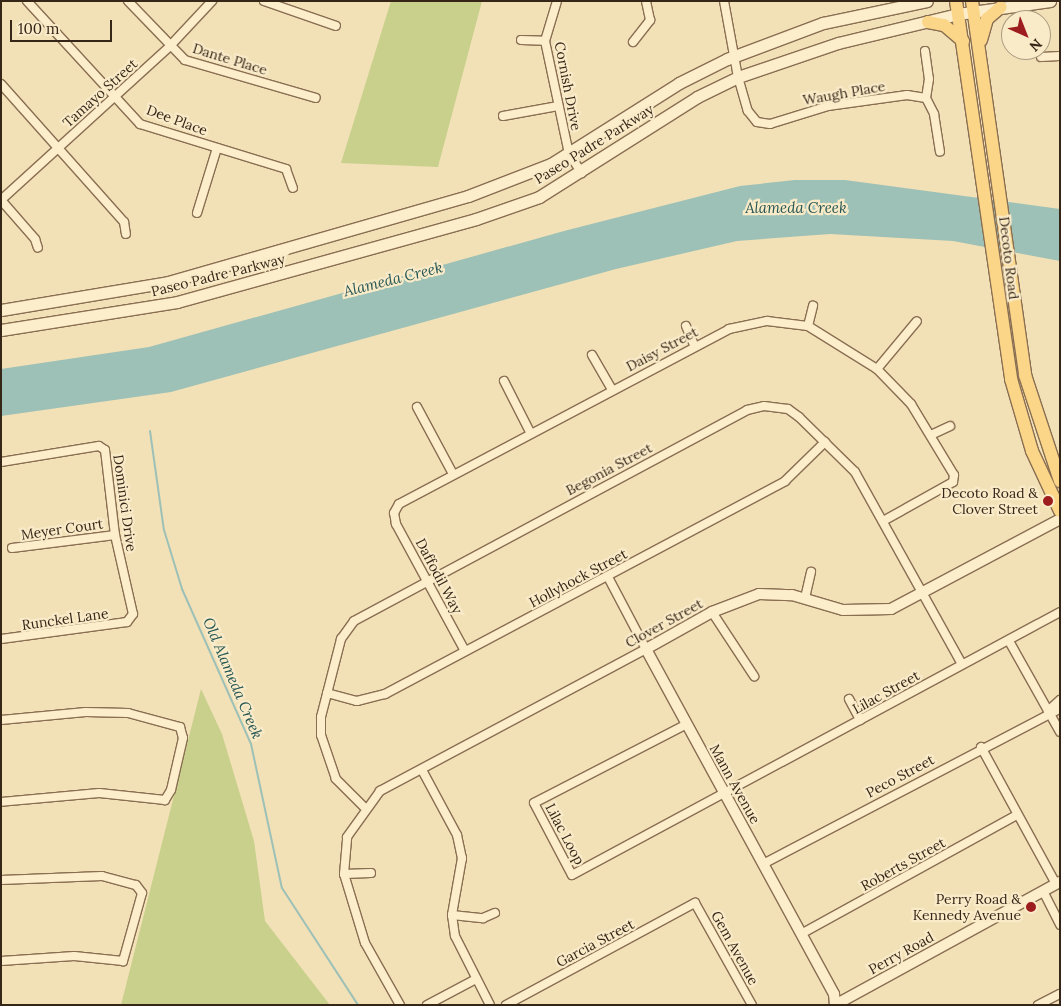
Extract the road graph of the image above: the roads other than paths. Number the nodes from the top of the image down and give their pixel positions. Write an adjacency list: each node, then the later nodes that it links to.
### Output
1 (27, 1): 25 (street, Dee Place)
2 (128, 1): 19 (street, Dante Place)
3 (212, 1): 19 (street, Tamayo Street)
4 (264, 1): 14 (street)
5 (557, 1): 16 (street, Cornish Drive)
6 (646, 1): 18 (street)
7 (724, 1): 22 (street, Waugh Place)
8 (927, 1): 22 (main road, Paseo Padre Parkway)
9 (1050, 1): 12 (main road, Paseo Padre Parkway)
10 (973, 6): 11 (main road, Paseo Padre Parkway); 12 (main road, Paseo Padre Parkway); 20 (main road, Decoto Road)
11 (957, 7): 13 (main road, Paseo Padre Parkway); 17 (main road, Decoto Road)
12 (1001, 7): 20 (main road)
13 (928, 22): 17 (main road); 23 (main road, Paseo Padre Parkway)
14 (336, 26)
15 (521, 40): 16 (street)
16 (544, 41): 28 (street, Cornish Drive)
17 (963, 41): 59 (main road, Decoto Road)
18 (633, 42)
19 (170, 46): 25 (street, Tamayo Street); 26 (street, Dante Place)
20 (979, 47): 58 (main road, Decoto Road)
21 (925, 51): 27 (street)
22 (734, 57): 23 (street, Waugh Place); 33 (main road, Paseo Padre Parkway)
23 (738, 77): 27 (street, Waugh Place); 34 (main road, Paseo Padre Parkway)
24 (1, 84): 30 (street)
25 (115, 96): 30 (street, Tamayo Street); 31 (street, Dee Place)
26 (316, 98)
27 (926, 98): 32 (street)
28 (558, 106): 29 (street); 33 (street, Cornish Drive)
29 (503, 116)
30 (59, 147): 36 (street, Tamayo Street); 38 (street)
31 (217, 148): 35 (street, Dee Place); 37 (street)
32 (940, 152)
33 (569, 154): 34 (street, Cornish Drive); 41 (main road, Paseo Padre Parkway)
34 (582, 173): 45 (main road, Paseo Padre Parkway)
35 (293, 188)
36 (1, 200): 39 (street)
37 (197, 213)
38 (126, 234)
39 (38, 248)
40 (813, 306): 44 (street)
41 (1, 310)
42 (917, 321): 48 (street)
43 (686, 326): 46 (street)
44 (808, 326): 46 (street, Daisy Street); 48 (street, Daisy Street)
45 (1, 330)
46 (694, 345): 50 (street, Daisy Street)
47 (592, 355): 50 (street)
48 (877, 369): 54 (street, Daisy Street)
49 (504, 381): 53 (street)
50 (612, 389): 53 (street, Daisy Street)
51 (417, 407): 57 (street)
52 (950, 426): 54 (street)
53 (530, 432): 57 (street, Daisy Street)
54 (931, 436): 62 (street, Daisy Street)
55 (825, 442): 62 (street, Begonia Street); 66 (street, Hollyhock Street); 67 (street, Begonia Street)
56 (1, 462): 63 (street, Dominici Drive)
57 (453, 474): 60 (street, Daisy Street)
58 (1060, 481)
59 (1060, 511)
60 (394, 513): 67 (street, Daffodil Way)
61 (1060, 519): 68 (street, Clover Street)
62 (885, 520): 68 (street, Begonia Street)
63 (115, 535): 64 (street, Meyer Court); 72 (street, Dominici Drive)
64 (12, 548)
65 (811, 572): 69 (street)
66 (608, 577): 75 (street, Mann Avenue); 76 (street, Hollyhock Street)
67 (427, 580): 76 (street, Daffodil Way); 79 (street, Begonia Street)
68 (923, 593): 69 (street, Clover Street); 77 (street, Begonia Street)
69 (805, 598): 70 (street, Clover Street)
70 (712, 612): 75 (street, Clover Street); 78 (street)
71 (1060, 612): 74 (street, Lilac Street)
72 (132, 618): 73 (street, Runckel Lane)
73 (1, 639)
74 (1009, 641): 77 (street, Lilac Street); 83 (street)
75 (646, 649): 86 (street, Mann Avenue); 89 (street, Clover Street)
76 (465, 651): 79 (street, Hollyhock Street)
77 (962, 664): 85 (street, Lilac Street)
78 (754, 676)
79 (327, 693): 92 (street, Begonia Street)
80 (849, 699): 85 (street)
81 (1060, 700): 83 (street, Peco Street)
82 (1060, 709): 83 (street, Peco Street)
83 (1048, 712): 87 (street); 88 (street, Peco Street)
84 (1, 720): 91 (street)
85 (860, 720): 90 (street, Lilac Street)
86 (686, 724): 90 (street, Mann Avenue); 90 (street, Lilac Loop)
87 (1060, 732)
88 (981, 747): 93 (street); 94 (street, Peco Street)
89 (422, 770): 92 (street, Clover Street); 102 (street)
90 (725, 794): 94 (street, Mann Avenue)
91 (1, 802)
92 (364, 807): 95 (street, Clover Street)
93 (1017, 815): 98 (street); 104 (street, Roberts Street)
94 (764, 864): 104 (street, Mann Avenue)
95 (344, 874): 96 (street); 109 (street, Clover Street)
96 (371, 874)
97 (1, 880): 105 (street)
98 (1058, 883): 99 (street, Perry Road)
99 (1043, 891): 103 (street); 114 (street, Perry Road)
100 (695, 903): 112 (street, Garcia Street); 113 (street, Gem Avenue)
101 (495, 913): 102 (street)
102 (452, 915): 106 (street)
103 (1060, 925)
104 (801, 934): 114 (street, Mann Avenue)
105 (1, 961)
106 (476, 980): 110 (street); 111 (street)
107 (1060, 994): 108 (street)
108 (1043, 1004)
109 (400, 1005)
110 (427, 1005)
111 (490, 1005)
112 (506, 1005)
113 (752, 1005)
114 (835, 1005)

